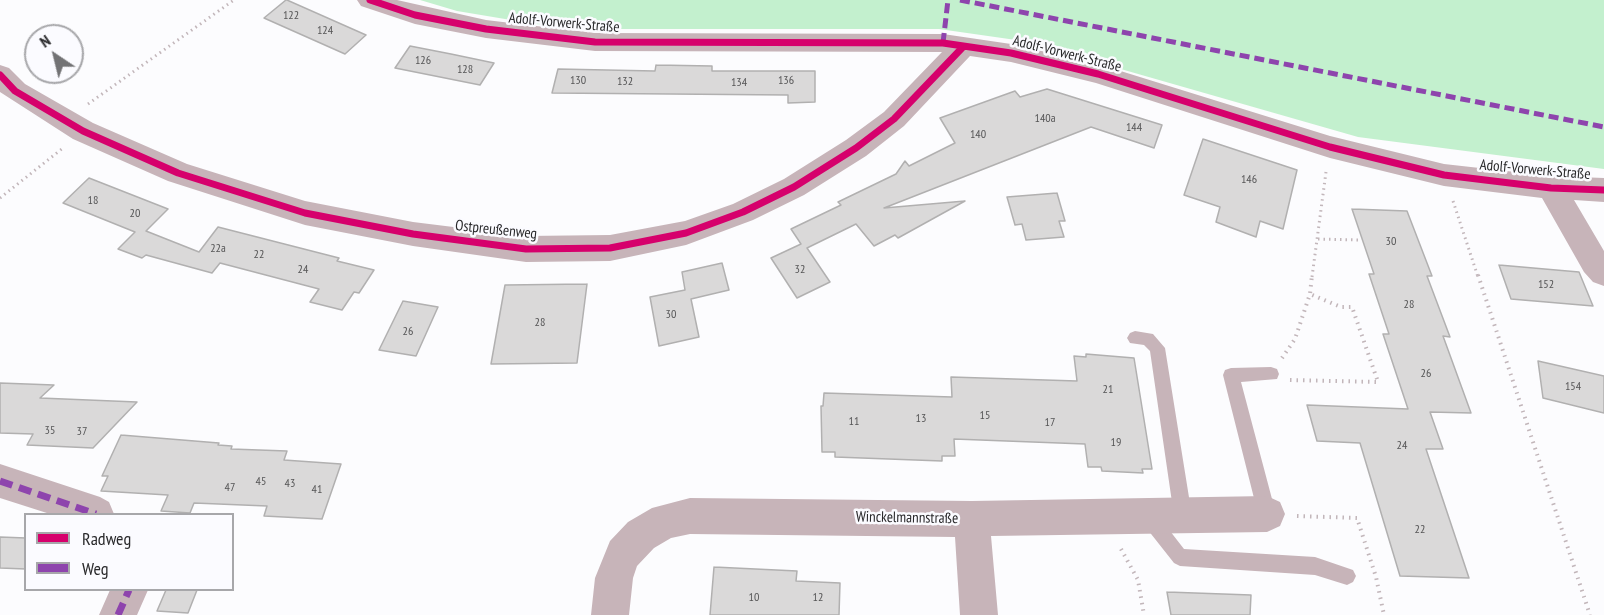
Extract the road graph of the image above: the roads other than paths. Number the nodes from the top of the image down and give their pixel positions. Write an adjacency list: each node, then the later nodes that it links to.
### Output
1 (370, 0): 2 (street, Adolf-Vorwerk-Straße)
2 (962, 48): 3 (street, Ostpreußenweg); 4 (street, Adolf-Vorwerk-Straße)
3 (0, 75)
4 (1551, 188): 5 (street, Adolf-Vorwerk-Straße); 6 (street, Adolf-Vorwerk-Straße)
5 (1604, 190)
6 (1604, 273)
7 (1135, 338): 13 (lane)
8 (1271, 374): 11 (lane)
9 (0, 481): 10 (street)
10 (94, 513)
11 (1267, 514): 13 (street, Winckelmannstraße)
12 (1148, 516): 13 (street, Winckelmannstraße); 14 (street, Winckelmannstraße); 15 (lane)
13 (1183, 516)
14 (972, 519): 18 (street, Winckelmannstraße); 19 (street)
15 (1347, 576)
16 (129, 591): 17 (street)
17 (118, 615)
18 (609, 615)
19 (979, 615)

